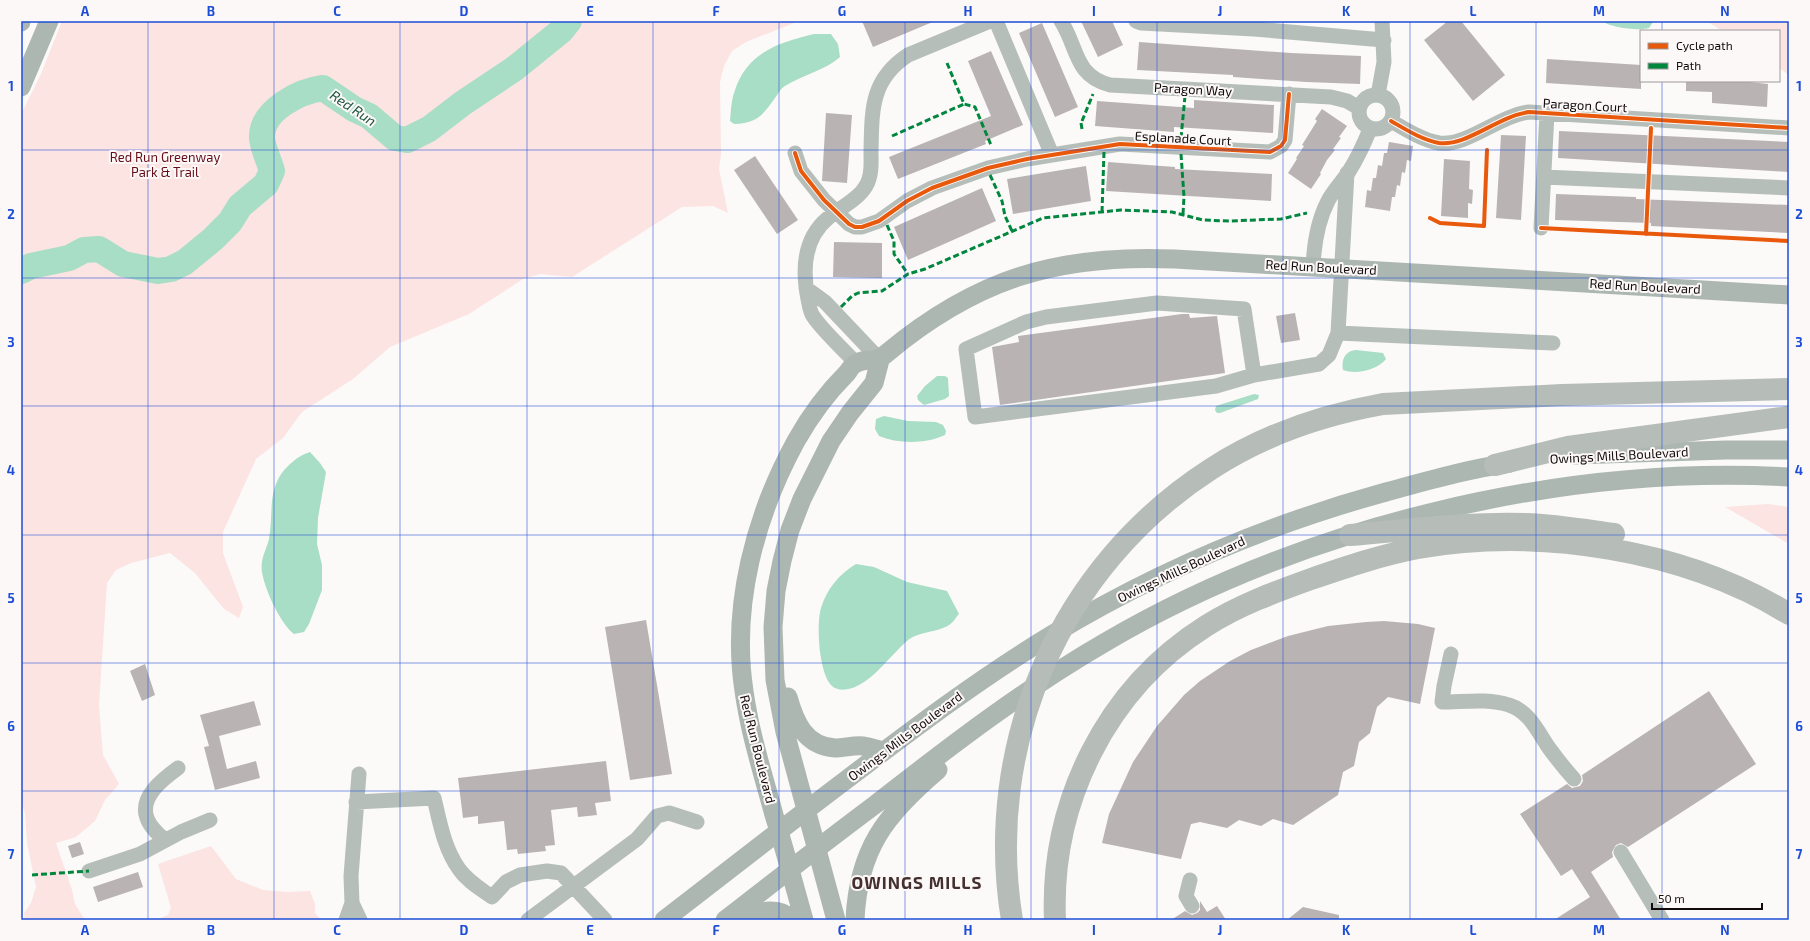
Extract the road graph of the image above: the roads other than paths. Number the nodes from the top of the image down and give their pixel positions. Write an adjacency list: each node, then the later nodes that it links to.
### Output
1 (49, 21): 8 (main road)
2 (990, 21): 21 (street)
3 (996, 21): 17 (street)
4 (1062, 21): 9 (street, Paragon Way)
5 (1136, 21): 7 (street)
6 (1382, 21): 7 (street)
7 (1384, 40): 10 (street)
8 (21, 87)
9 (1289, 94): 11 (street, Paragon Way); 17 (street, Esplanade Court)
10 (1378, 94): 11 (street); 13 (street)
11 (1359, 108): 15 (street)
12 (1547, 113): 13 (street, Paragon Court); 14 (street, Paragon Court); 19 (street)
13 (1390, 121): 15 (street)
14 (1789, 128)
15 (1370, 129): 18 (street)
16 (795, 153): 21 (street, Esplanade Court)
17 (1052, 155): 21 (street, Esplanade Court)
18 (1347, 173): 23 (street); 24 (street)
19 (1544, 177): 20 (street); 22 (street)
20 (1789, 188)
21 (835, 212): 25 (street)
22 (1541, 228)
23 (1312, 267): 24 (main road, Red Run Boulevard); 29 (main road, Red Run Boulevard)
24 (1342, 268): 26 (main road, Red Run Boulevard); 27 (street)
25 (806, 288): 29 (street); 30 (street)
26 (1789, 295)
27 (1338, 333): 28 (street); 31 (street)
28 (1553, 344)
29 (880, 360): 30 (main road); 40 (main road)
30 (856, 363): 51 (main road, Red Run Boulevard)
31 (1254, 375): 31 (street)
32 (1789, 389): 72 (highway)
33 (1789, 417): 35 (highway)
34 (1789, 450): 35 (main road, Owings Mills Boulevard)
35 (1495, 465): 43 (main road, Owings Mills Boulevard)
36 (1789, 477): 37 (main road, Owings Mills Boulevard)
37 (1350, 535): 38 (highway); 42 (main road, Owings Mills Boulevard)
38 (1789, 602)
39 (1789, 614): 73 (highway)
40 (773, 627): 43 (main road); 48 (main road)
41 (1451, 654): 46 (street)
42 (982, 723): 53 (main road, Owings Mills Boulevard); 71 (main road)
43 (884, 751): 48 (main road, Owings Mills Boulevard)
44 (178, 768): 52 (street)
45 (359, 774): 47 (street)
46 (1574, 779)
47 (356, 802): 58 (street); 59 (street)
48 (806, 810): 51 (main road, Owings Mills Boulevard); 53 (main road)
49 (210, 820): 52 (street)
50 (697, 822): 58 (street)
51 (779, 831): 55 (main road, Red Run Boulevard); 65 (main road, Owings Mills Boulevard)
52 (165, 840): 56 (street)
53 (816, 849): 55 (main road, Owings Mills Boulevard); 70 (main road)
54 (1622, 852): 74 (street)
55 (790, 870): 66 (main road, Owings Mills Boulevard); 69 (main road, Red Run Boulevard)
56 (89, 871)
57 (1190, 880): 60 (street)
58 (574, 886): 61 (street); 64 (street)
59 (352, 903): 62 (street); 63 (street)
60 (1192, 906)
61 (602, 918)
62 (346, 920)
63 (360, 920)
64 (528, 920)
65 (664, 920)
66 (725, 920)
67 (746, 920): 68 (main road)
68 (794, 920)
69 (804, 920)
70 (836, 920)
71 (855, 920)
72 (1012, 920)
73 (1055, 920)
74 (1662, 920)

